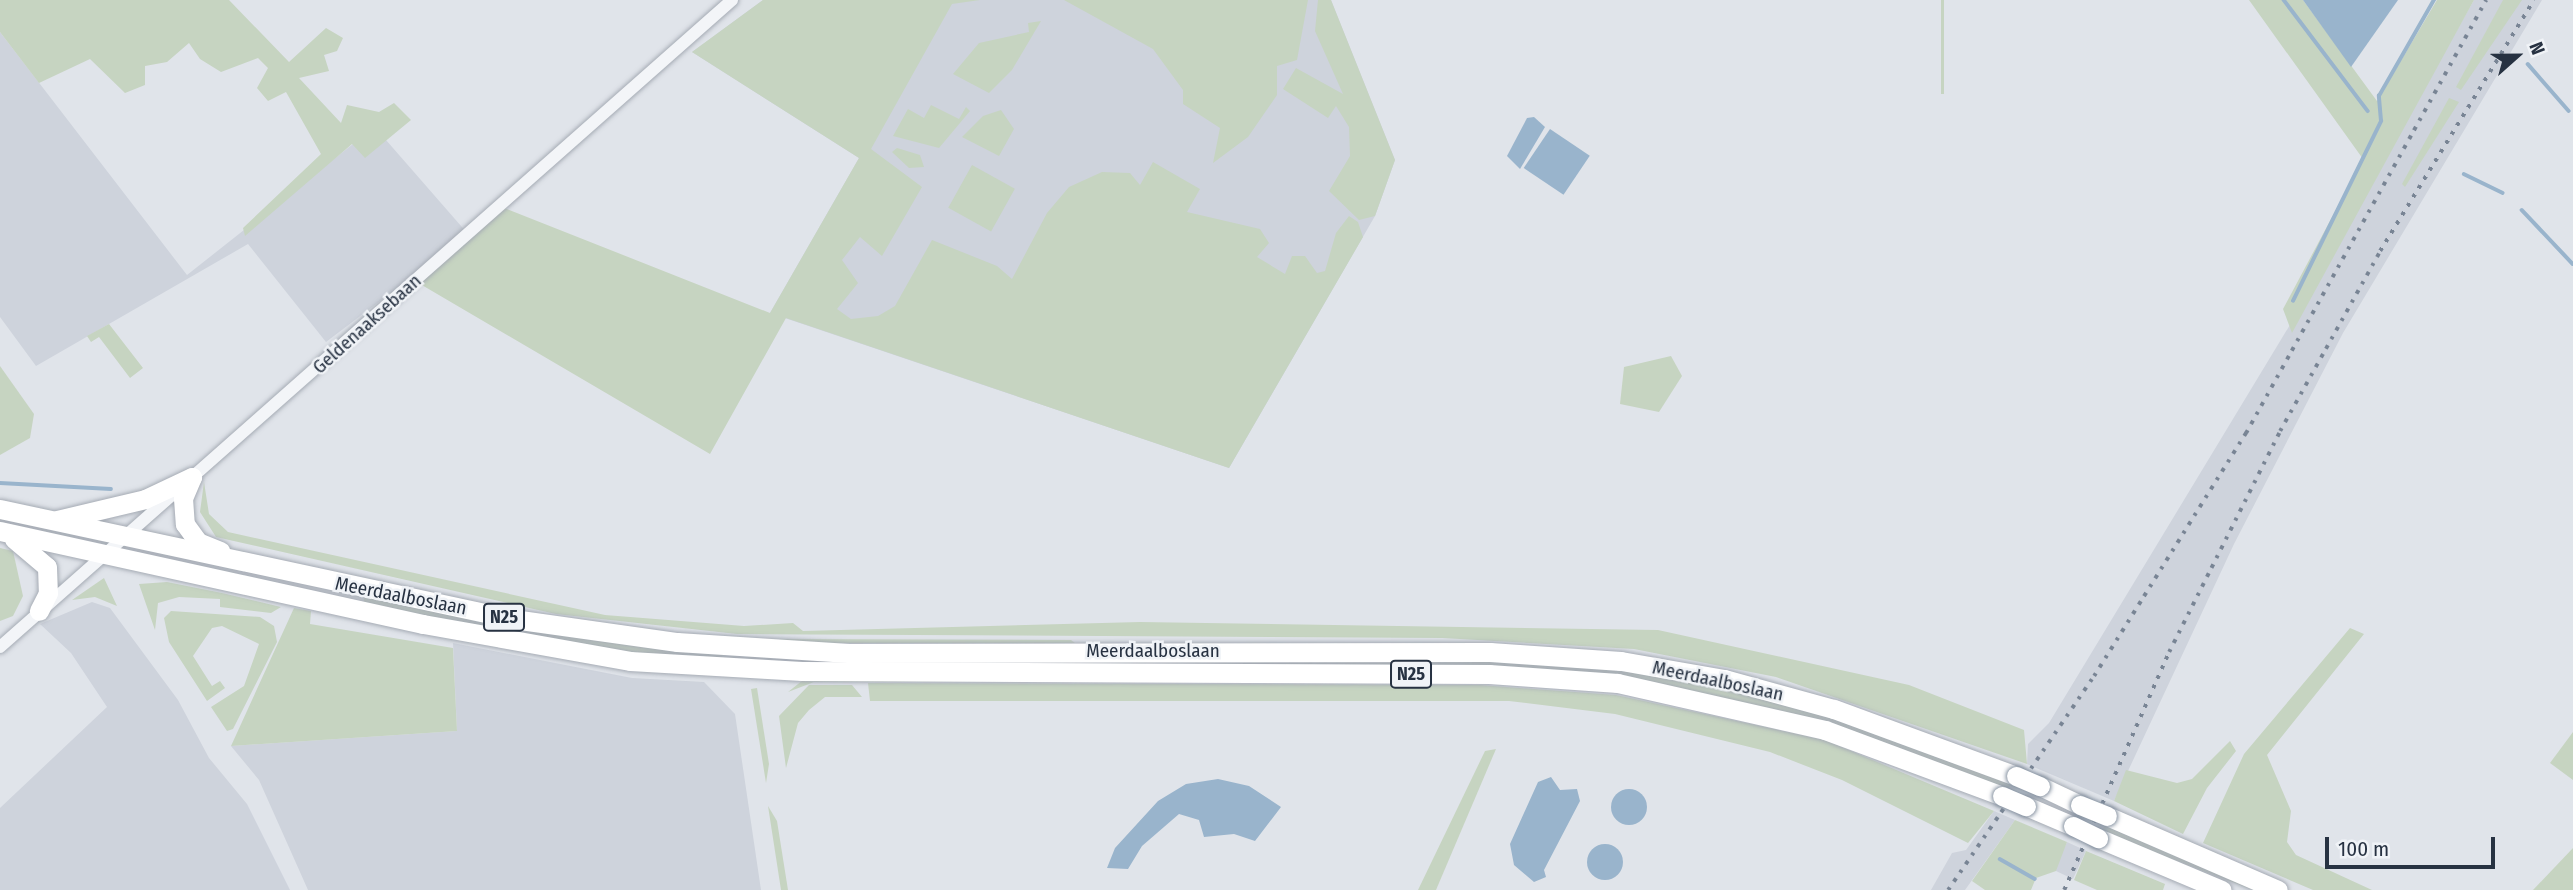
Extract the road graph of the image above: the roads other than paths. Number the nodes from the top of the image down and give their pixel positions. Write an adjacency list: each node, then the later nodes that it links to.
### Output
1 (732, 0): 2 (street, Geldenaaksebaan)
2 (192, 477): 4 (highway); 6 (street, Geldenaaksebaan); 8 (highway)
3 (0, 509): 4 (highway, Meerdaalboslaan / N25)
4 (54, 521): 6 (highway, Meerdaalboslaan / N25)
5 (0, 532): 7 (highway, Meerdaalboslaan / N25); 9 (highway)
6 (122, 537): 7 (street, Geldenaaksebaan); 8 (highway, Meerdaalboslaan / N25)
7 (103, 554): 9 (street, Geldenaaksebaan); 11 (highway, Meerdaalboslaan / N25, bridge)
8 (260, 567): 12 (highway, Meerdaalboslaan / N25, bridge)
9 (39, 611): 10 (street, Geldenaaksebaan)
10 (0, 647)
11 (2222, 890)
12 (2278, 890)

